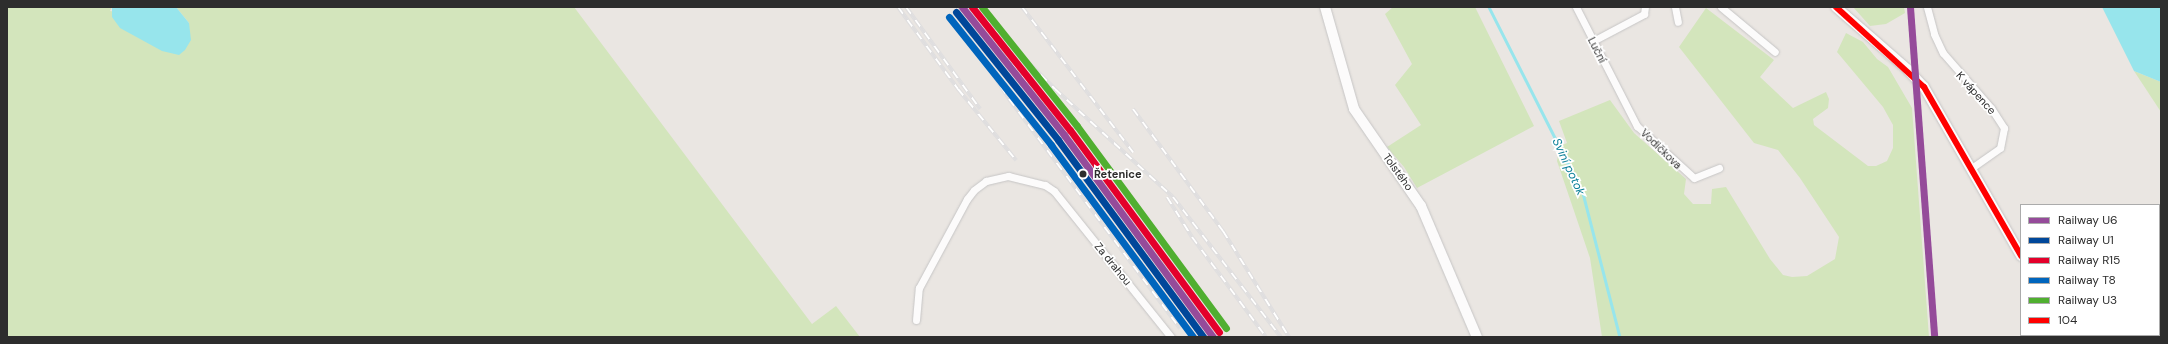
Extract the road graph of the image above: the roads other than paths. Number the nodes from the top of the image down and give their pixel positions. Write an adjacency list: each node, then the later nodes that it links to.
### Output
1 (1325, 7): 17 (street, Tolstého)
2 (1576, 7): 9 (street, Luční)
3 (1645, 7): 9 (street)
4 (1675, 7): 8 (street)
5 (1721, 7): 10 (street)
6 (1836, 7): 13 (street)
7 (1927, 7): 13 (street, K vápence)
8 (1678, 22)
9 (1592, 41): 11 (street, Luční)
10 (1775, 52)
11 (1619, 94): 12 (street, Vodičkova)
12 (1719, 168)
13 (1971, 168): 14 (street)
14 (2020, 254)
15 (916, 320): 16 (street, Za drahou)
16 (1171, 337)
17 (1477, 337)

